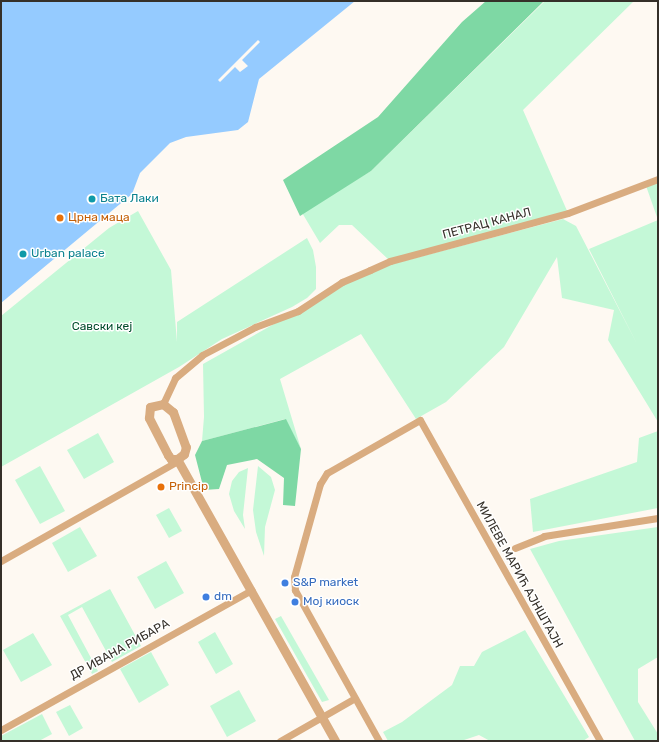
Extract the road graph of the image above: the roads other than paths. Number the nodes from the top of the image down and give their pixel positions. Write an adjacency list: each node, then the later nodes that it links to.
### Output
1 (658, 179): 2 (street, ПЕТРАЦ КАНАЛ)
2 (163, 404): 3 (street); 3 (street)
3 (178, 460): 6 (street); 7 (street)
4 (658, 518): 5 (street)
5 (515, 548)
6 (1, 561)
7 (251, 590): 9 (street); 10 (street, ДР ИВАНА РИБАРА)
8 (355, 698): 9 (street); 13 (street); 14 (street, МИЛЕВЕ МАРИЋ АЈНШТАЈН)
9 (322, 717): 11 (street); 12 (street)
10 (1, 730)
11 (280, 741)
12 (335, 741)
13 (379, 741)
14 (600, 741)

